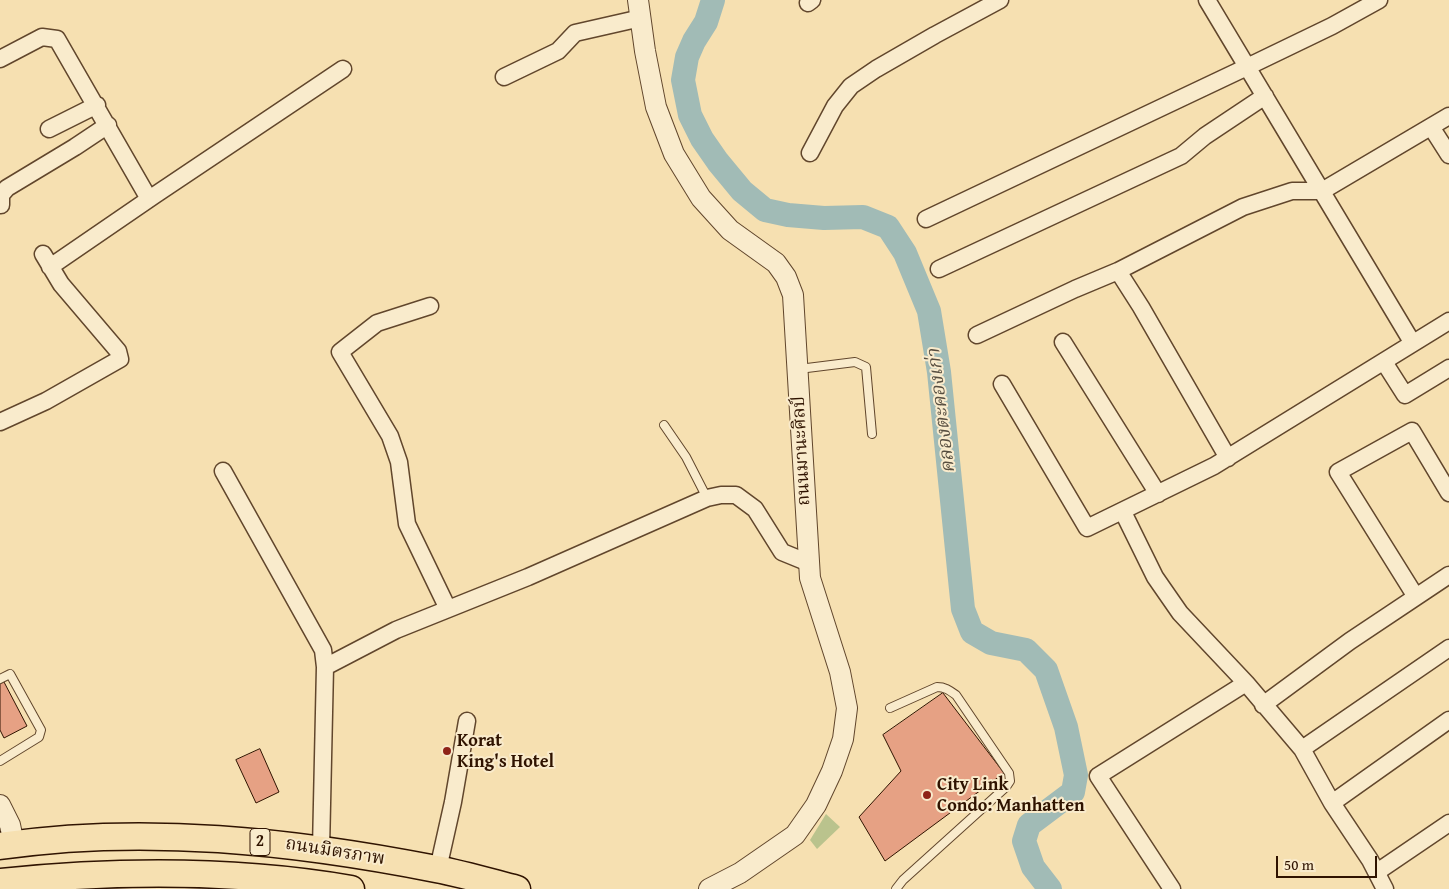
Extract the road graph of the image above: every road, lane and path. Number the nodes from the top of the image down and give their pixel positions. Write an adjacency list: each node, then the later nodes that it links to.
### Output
1 (1000, 0): 15 (street)
2 (1206, 0): 6 (street)
3 (1379, 0): 6 (street)
4 (640, 9): 8 (street); 30 (street, ถนนมานะศิลป์)
5 (0, 59): 10 (street)
6 (1247, 68): 9 (street); 20 (street)
7 (343, 69): 18 (street)
8 (504, 76)
9 (1265, 96): 17 (street); 21 (street)
10 (97, 105): 12 (street); 13 (street)
11 (1449, 116): 17 (street)
12 (108, 125): 18 (street); 19 (street)
13 (49, 129)
14 (1436, 133): 16 (street)
15 (810, 153)
16 (1449, 155)
17 (1322, 191): 22 (street); 27 (street)
18 (149, 199): 32 (street)
19 (1, 205)
20 (926, 219)
21 (939, 269)
22 (1118, 271): 25 (street); 35 (street)
23 (430, 306): 44 (street)
24 (1449, 321): 27 (street)
25 (977, 334)
26 (1063, 342): 38 (street)
27 (1412, 342): 28 (street)
28 (1384, 362): 29 (street); 35 (street)
29 (1449, 368)
30 (797, 369): 34 (lane); 41 (street, ถนนมานะศิลป์)
31 (1002, 384): 40 (street)
32 (0, 422)
33 (664, 426): 39 (lane)
34 (872, 434)
35 (1228, 458): 38 (street)
36 (223, 471): 46 (street)
37 (1449, 492): 43 (street)
38 (1158, 494): 40 (street)
39 (708, 498): 41 (street); 44 (street)
40 (1123, 512): 48 (street)
41 (809, 563): 66 (street, ถนนมานะศิลป์)
42 (1449, 575): 43 (street)
43 (1416, 597): 49 (street)
44 (448, 609): 46 (street)
45 (1449, 648): 53 (street)
46 (324, 667): 59 (street)
47 (0, 679): 54 (lane)
48 (1246, 684): 49 (street); 68 (street)
49 (1263, 705): 53 (street)
50 (890, 708): 67 (lane)
51 (1449, 720): 55 (street)
52 (467, 721): 60 (street)
53 (1302, 749): 55 (street)
54 (0, 759)
55 (1332, 803): 61 (street)
56 (0, 805): 58 (street)
57 (1449, 823): 61 (street)
58 (7, 845): 59 (highway, ถนนมิตรภาพ / 2)
59 (321, 849): 60 (highway, ถนนมิตรภาพ / 2)
60 (438, 869): 65 (highway, ถนนมิตรภาพ / 2)
61 (1377, 872): 69 (street)
62 (102, 881): 63 (highway, ถนนมิตรภาพ / 2); 64 (highway, ถนนมิตรภาพ / 2)
63 (0, 882)
64 (351, 889)
65 (517, 889)
66 (710, 889)
67 (896, 889)
68 (1172, 889)
69 (1385, 889)

